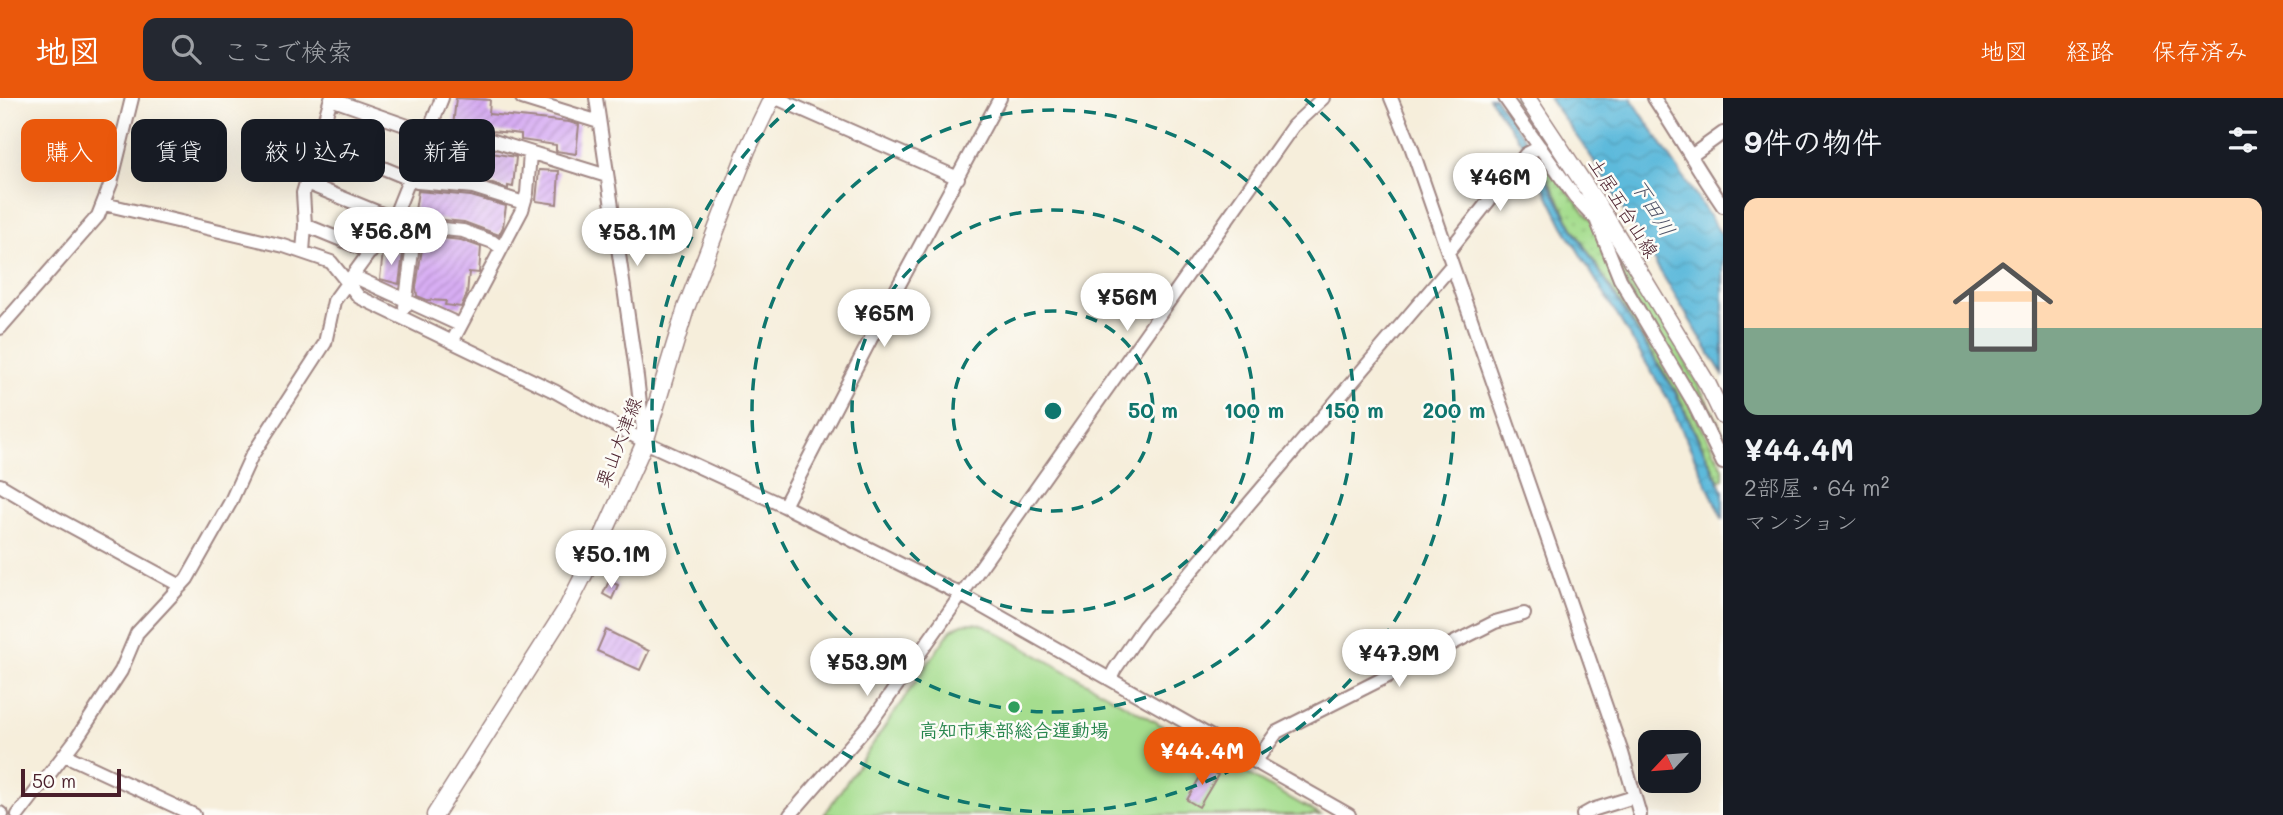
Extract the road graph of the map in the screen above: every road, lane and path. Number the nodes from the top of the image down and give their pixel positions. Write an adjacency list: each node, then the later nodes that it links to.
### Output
1 (132, 98): 28 (street)
2 (331, 98): 13 (street); 15 (street)
3 (442, 98): 14 (street)
4 (522, 98): 16 (street)
5 (596, 98): 16 (street)
6 (774, 98): 23 (street); 45 (main road, 栗山大津線)
7 (1000, 98): 23 (street)
8 (1323, 98): 50 (street)
9 (1391, 98): 37 (street)
10 (1505, 98): 19 (street)
11 (1654, 98): 21 (street)
12 (1531, 99): 30 (main road, 土居五台山線)
13 (325, 119)
14 (433, 119)
15 (399, 122)
16 (599, 122): 22 (street)
17 (1723, 133): 21 (street)
18 (495, 142): 20 (street)
19 (1540, 147): 30 (street); 37 (street)
20 (530, 153): 22 (street); 27 (street)
21 (1691, 156): 29 (street)
22 (607, 176): 45 (street)
23 (958, 178): 48 (street)
24 (408, 182): 31 (street)
25 (417, 182): 27 (street)
26 (306, 183): 31 (street); 32 (street)
27 (524, 203): 34 (street)
28 (104, 204): 35 (street); 42 (street)
29 (1723, 206)
30 (1600, 216): 44 (main road, 土居五台山線); 46 (street)
31 (393, 220): 33 (street); 36 (street)
32 (305, 226): 35 (street); 36 (street)
33 (415, 228): 34 (street); 39 (street)
34 (501, 248): 41 (street)
35 (303, 251): 38 (street)
36 (370, 252): 38 (street)
37 (1450, 259): 52 (street); 55 (street)
38 (350, 280): 39 (street); 40 (street); 49 (street)
39 (407, 301): 40 (street); 41 (street)
40 (401, 317): 43 (street)
41 (460, 325): 43 (street)
42 (0, 328)
43 (452, 342): 45 (street)
44 (1723, 416)
45 (645, 442): 48 (street); 58 (main road, 栗山大津線)
46 (1723, 463)
47 (0, 485): 49 (street)
48 (784, 506): 50 (street)
49 (181, 586): 53 (street)
50 (960, 594): 52 (street); 59 (street)
51 (1524, 614): 54 (street)
52 (1110, 679): 54 (street)
53 (65, 755): 56 (street); 57 (street)
54 (1259, 755): 60 (street)
55 (1634, 797): 61 (street); 62 (street)
56 (18, 815)
57 (194, 815)
58 (435, 815)
59 (790, 815)
60 (1349, 815)
61 (1583, 815)
62 (1640, 815)

